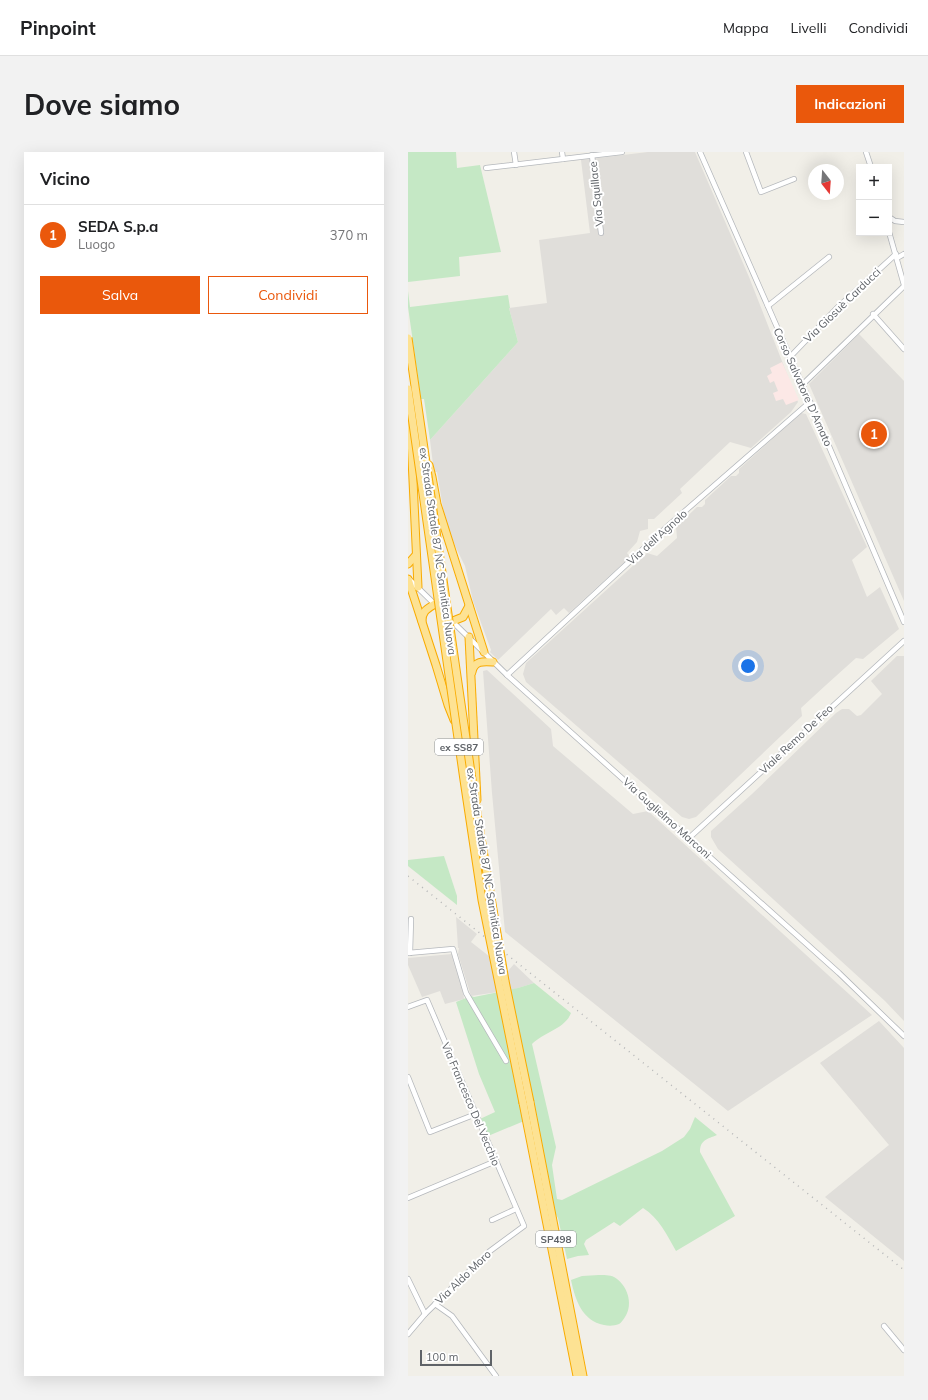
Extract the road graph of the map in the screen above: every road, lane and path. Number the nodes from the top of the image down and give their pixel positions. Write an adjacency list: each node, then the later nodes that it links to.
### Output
1 (514, 152): 9 (street)
2 (562, 152): 8 (street)
3 (622, 152): 7 (street, Via Squillace)
4 (700, 152): 21 (street, Corso Salvatore D'Amato)
5 (746, 152): 12 (street)
6 (866, 152): 10 (street)
7 (592, 155): 8 (street, Via Squillace); 15 (street, Via Squillace)
8 (564, 159): 9 (street, Via Squillace)
9 (516, 164): 11 (street, Via Squillace)
10 (870, 164)
11 (486, 168)
12 (794, 179)
13 (892, 219): 14 (street)
14 (904, 222)
15 (601, 233)
16 (890, 236): 18 (street)
17 (904, 254): 18 (street, Via Giosuè Carducci)
18 (896, 256): 20 (street); 25 (street, Via Giosuè Carducci)
19 (829, 257): 21 (street)
20 (904, 285): 22 (street)
21 (768, 306): 25 (street, Corso Salvatore D'Amato)
22 (873, 314): 24 (street); 26 (street)
23 (408, 338): 30 (highway, ex Strada Statale 87 NC Sannitica Nuova / ex SS87, bridge)
24 (904, 349)
25 (790, 357): 26 (street, Corso Salvatore D'Amato)
26 (802, 385): 29 (street, Corso Salvatore D'Amato)
27 (408, 389): 28 (highway, ex Strada Statale 87 NC Sannitica Nuova / ex SS87, bridge)
28 (410, 402): 31 (highway, bridge); 46 (highway, ex Strada Statale 87 NC Sannitica Nuova / ex SS87, bridge)
29 (810, 402): 38 (street, Corso Salvatore D'Amato); 44 (street, Via dell'Agnolo)
30 (423, 446): 36 (highway, bridge); 47 (highway, ex Strada Statale 87 NC Sannitica Nuova / ex SS87, bridge)
31 (416, 555): 32 (highway); 34 (highway)
32 (408, 564)
33 (408, 578): 34 (street, Via Guglielmo Marconi); 39 (highway)
34 (418, 587): 35 (street, Via Guglielmo Marconi)
35 (433, 602): 37 (street, Via Guglielmo Marconi); 39 (highway)
36 (469, 606): 37 (highway); 42 (highway)
37 (453, 622): 40 (street, Via Guglielmo Marconi)
38 (904, 622)
39 (422, 625): 46 (highway, bridge)
40 (469, 637): 42 (street, Via Guglielmo Marconi); 45 (highway)
41 (904, 641): 48 (street, Viale Remo De Feo)
42 (484, 652): 43 (street, Via Guglielmo Marconi)
43 (492, 662): 44 (street, Via Guglielmo Marconi); 45 (highway)
44 (507, 675): 48 (street, Via Guglielmo Marconi)
45 (471, 676): 47 (highway, bridge)
46 (456, 724): 55 (highway, ex Strada Statale 87 NC Sannitica Nuova / ex SS87, bridge)
47 (477, 818): 55 (highway, ex Strada Statale 87 NC Sannitica Nuova / ex SS87, bridge)
48 (689, 838): 52 (street, Via Guglielmo Marconi)
49 (411, 919): 50 (street)
50 (409, 953): 53 (street)
51 (408, 1007): 56 (street, Via Francesco Del Vecchio)
52 (904, 1036)
53 (506, 1061)
54 (408, 1077): 56 (street)
55 (526, 1102): 69 (highway, ex Strada Statale 87 NC Sannitica Nuova / ex SS87); 70 (highway, ex Strada Statale 87 NC Sannitica Nuova / SP498)
56 (476, 1114): 57 (street, Via Francesco Del Vecchio)
57 (496, 1161): 58 (street); 59 (street, Via Francesco Del Vecchio)
58 (408, 1198)
59 (516, 1209): 60 (street); 61 (street, Via Francesco Del Vecchio)
60 (492, 1220)
61 (524, 1226): 63 (street, Via Aldo Moro)
62 (408, 1279): 64 (street)
63 (436, 1304): 64 (street, Via Aldo Moro); 68 (street)
64 (425, 1314): 66 (street, Via Aldo Moro)
65 (884, 1326): 67 (street)
66 (408, 1334)
67 (904, 1350)
68 (496, 1376)
69 (577, 1376)
70 (583, 1376)

